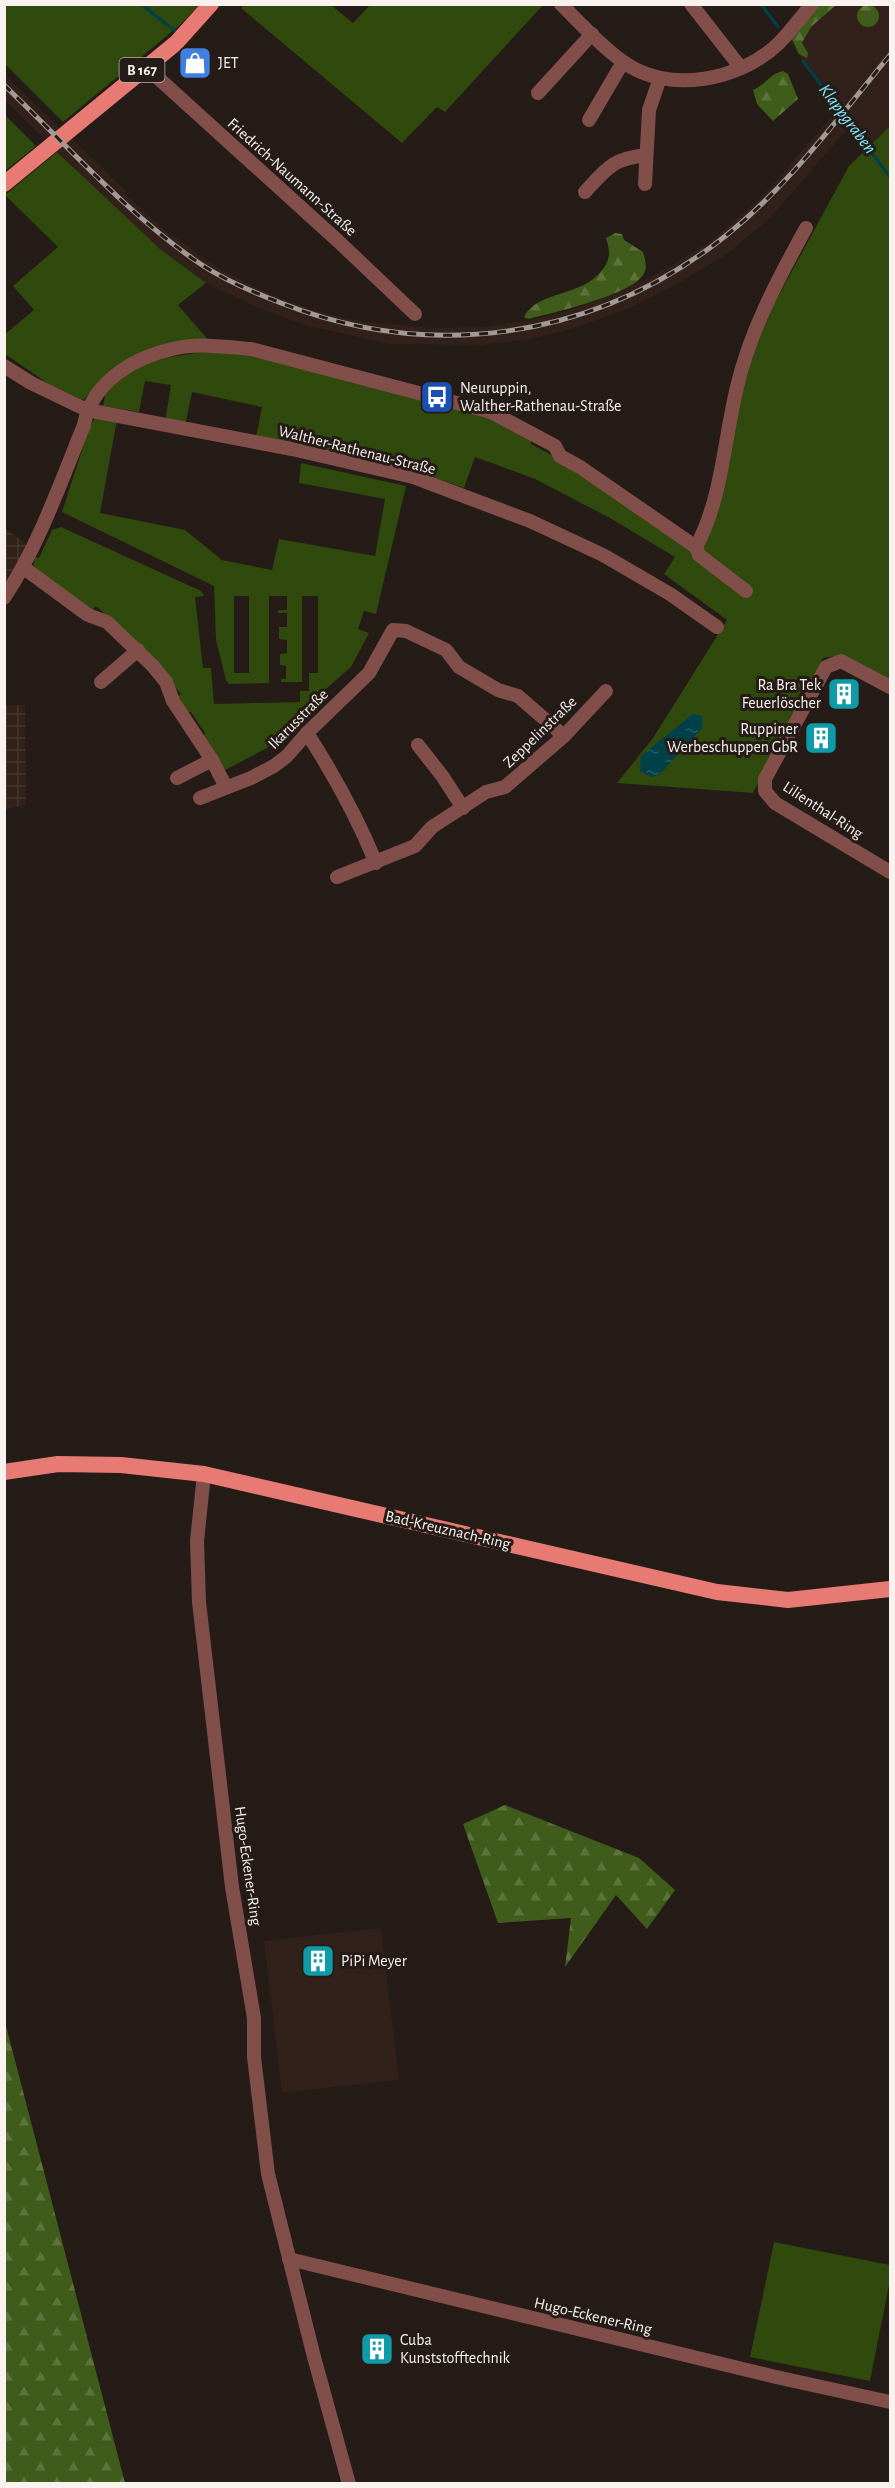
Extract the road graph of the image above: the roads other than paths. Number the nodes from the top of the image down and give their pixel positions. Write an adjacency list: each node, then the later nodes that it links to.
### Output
1 (211, 4): 7 (main road, B 167)
2 (561, 4): 5 (street)
3 (691, 4): 8 (street)
4 (812, 4): 8 (street)
5 (592, 34): 6 (street); 10 (street)
6 (623, 62): 9 (street); 11 (street)
7 (146, 67): 13 (main road, B 167); 17 (street, Friedrich-Naumann-Straße)
8 (741, 68): 9 (street)
9 (660, 78): 12 (street)
10 (538, 93)
11 (589, 120)
12 (646, 155): 14 (street); 15 (street)
13 (4, 184)
14 (645, 184)
15 (585, 192)
16 (806, 228): 20 (street)
17 (415, 314)
18 (4, 366): 19 (street, Walther-Rathenau-Straße)
19 (87, 410): 20 (street); 21 (street); 24 (street, Walther-Rathenau-Straße)
20 (696, 546): 22 (street)
21 (24, 568): 23 (street); 25 (street)
22 (746, 591)
23 (4, 598)
24 (717, 627)
25 (138, 650): 26 (street); 32 (street)
26 (101, 682)
27 (891, 687): 38 (street, Lilienthal-Ring)
28 (606, 691): 30 (street, Zeppelinstraße)
29 (307, 733): 30 (street, Ikarusstraße); 34 (street, Ikarusstraße); 37 (street)
30 (564, 736): 36 (street, Zeppelinstraße)
31 (418, 745): 36 (street)
32 (212, 760): 33 (street); 34 (street)
33 (177, 778)
34 (226, 787): 35 (street, Ikarusstraße)
35 (200, 798)
36 (463, 808): 37 (street, Zeppelinstraße)
37 (376, 863): 39 (street, Zeppelinstraße)
38 (891, 872)
39 (337, 877)
40 (4, 1472): 41 (main road, Bad-Kreuznach-Ring)
41 (204, 1474): 42 (main road, Bad-Kreuznach-Ring); 43 (street, Hugo-Eckener-Ring)
42 (891, 1588)
43 (289, 2259): 44 (street, Hugo-Eckener-Ring); 45 (street, Hugo-Eckener-Ring)
44 (891, 2402)
45 (349, 2484)

